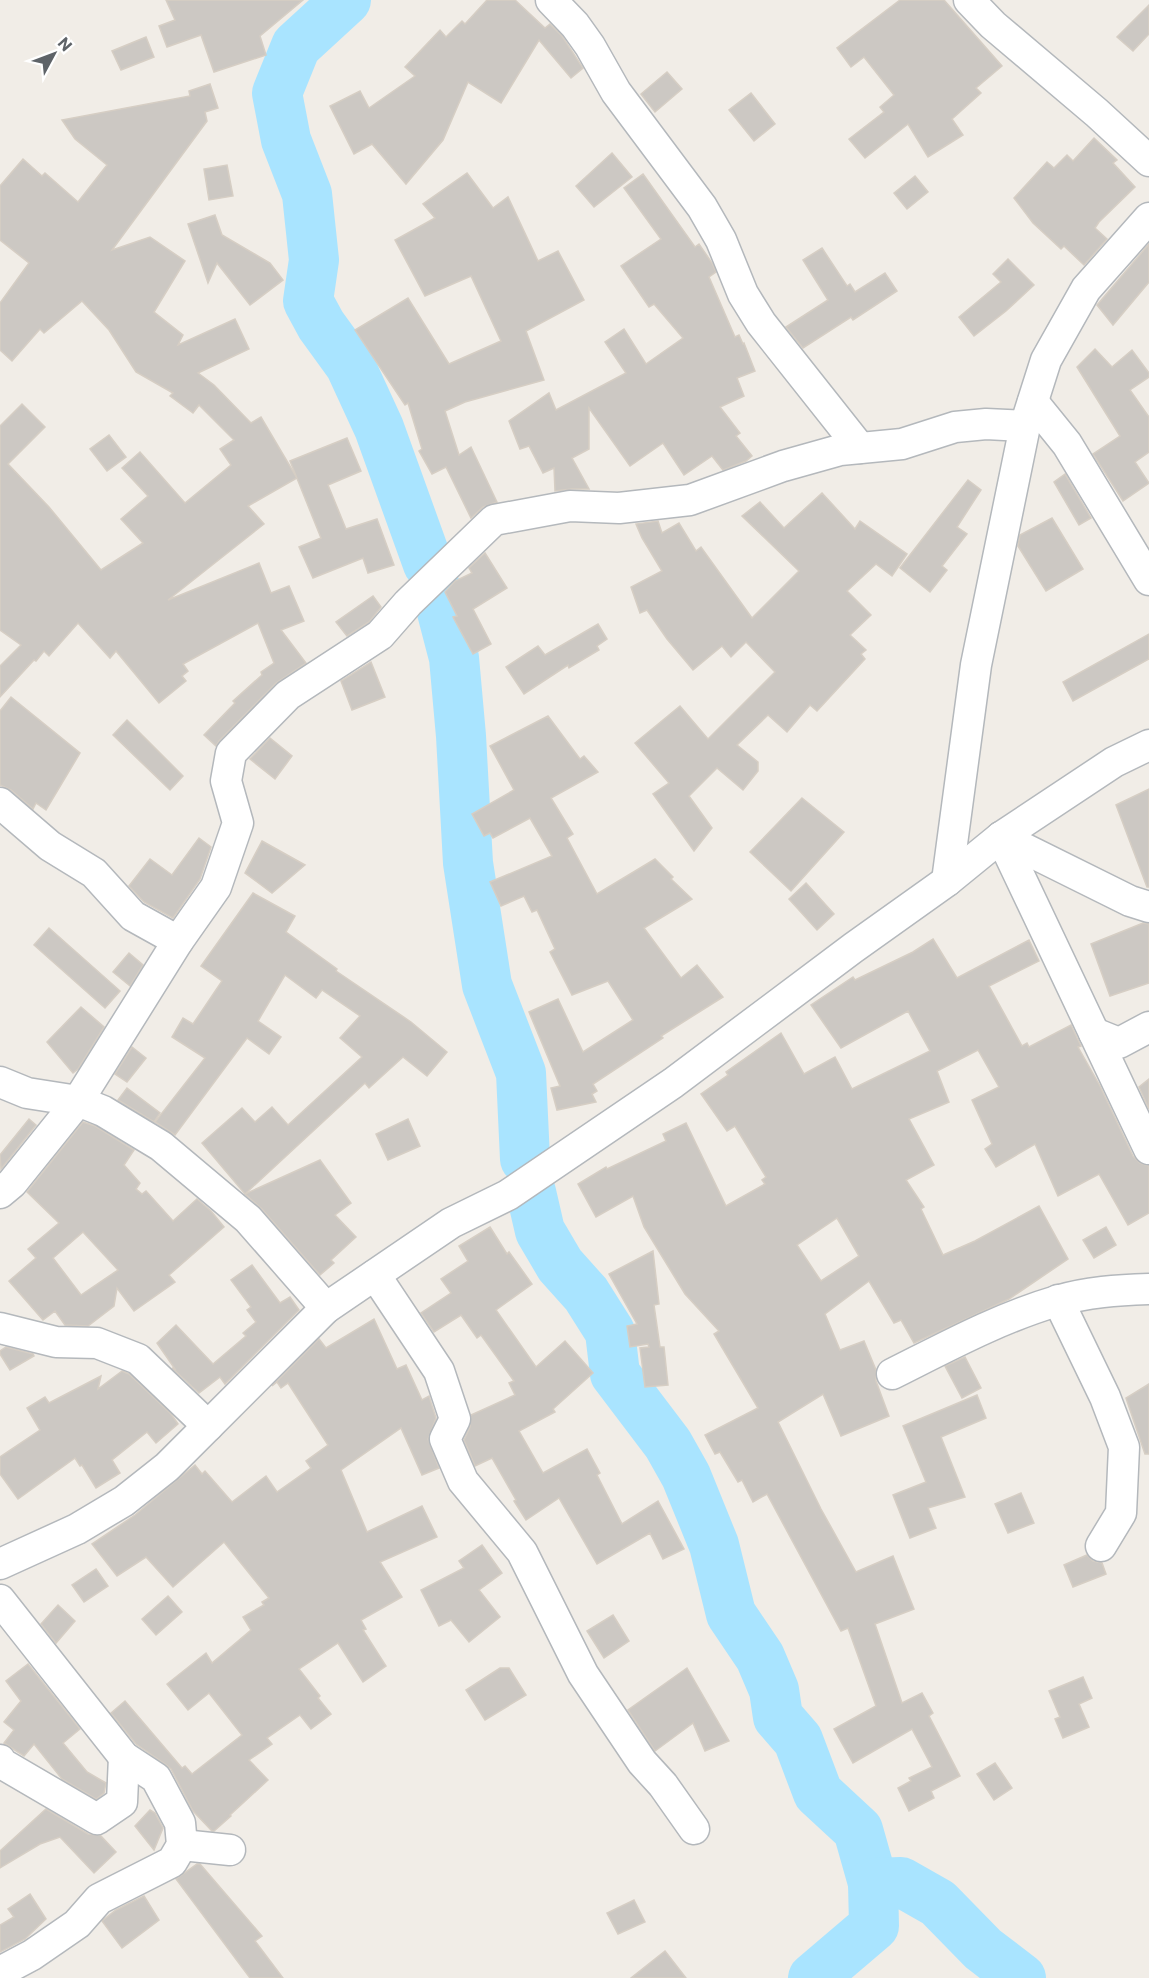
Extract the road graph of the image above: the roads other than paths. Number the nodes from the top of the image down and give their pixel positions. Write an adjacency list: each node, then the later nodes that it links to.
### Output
1 (551, 0): 6 (street)
2 (969, 0): 3 (street)
3 (1149, 161)
4 (1149, 218): 5 (street)
5 (1029, 414): 6 (street); 7 (street); 11 (street)
6 (860, 448): 13 (street)
7 (1149, 580)
8 (1149, 745): 10 (street)
9 (0, 802): 13 (street)
10 (1001, 837): 11 (street); 12 (street); 15 (street)
11 (947, 881): 20 (street)
12 (1149, 907)
13 (177, 941): 17 (street)
14 (1149, 1027): 15 (street)
15 (1094, 1033): 18 (street)
16 (0, 1082): 17 (street)
17 (78, 1101): 19 (street); 23 (street)
18 (1149, 1149)
19 (0, 1193)
20 (375, 1275): 23 (street); 32 (street)
21 (1149, 1289): 22 (street)
22 (1058, 1300): 25 (street); 27 (street)
23 (326, 1308): 26 (street)
24 (0, 1328): 26 (street)
25 (892, 1374)
26 (208, 1426): 28 (street)
27 (1101, 1546)
28 (0, 1564)
29 (0, 1602): 30 (street)
30 (124, 1757): 31 (street); 33 (street)
31 (0, 1760)
32 (694, 1829)
33 (182, 1845): 34 (street); 35 (street)
34 (230, 1850)
35 (0, 1972)

